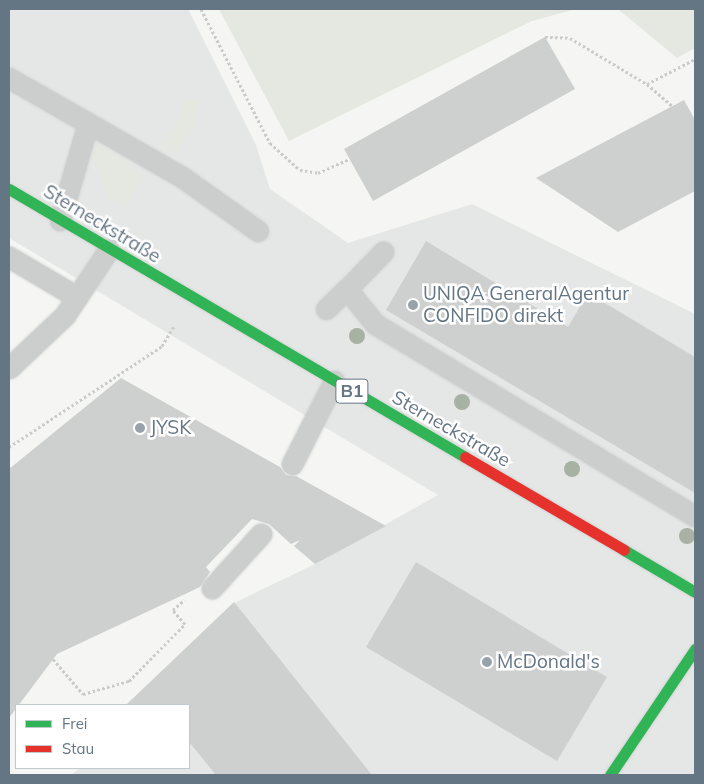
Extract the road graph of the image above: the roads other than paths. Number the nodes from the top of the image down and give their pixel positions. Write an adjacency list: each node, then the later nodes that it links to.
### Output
1 (9, 78): 2 (lane)
2 (88, 123): 4 (lane); 5 (lane)
3 (9, 189): 4 (main road, Sterneckstraße / B1)
4 (60, 220): 6 (main road, Sterneckstraße / B1)
5 (258, 232)
6 (110, 249): 10 (lane); 13 (main road, Sterneckstraße / B1)
7 (383, 252): 9 (lane)
8 (9, 257): 10 (lane)
9 (347, 289): 11 (lane); 15 (lane)
10 (76, 298): 12 (lane)
11 (326, 309)
12 (9, 368)
13 (334, 381): 14 (lane); 18 (main road, Sterneckstraße / B1)
14 (292, 464)
15 (695, 516)
16 (260, 534): 17 (lane)
17 (212, 588)
18 (695, 592)
19 (695, 649): 20 (main road)
20 (610, 775)

